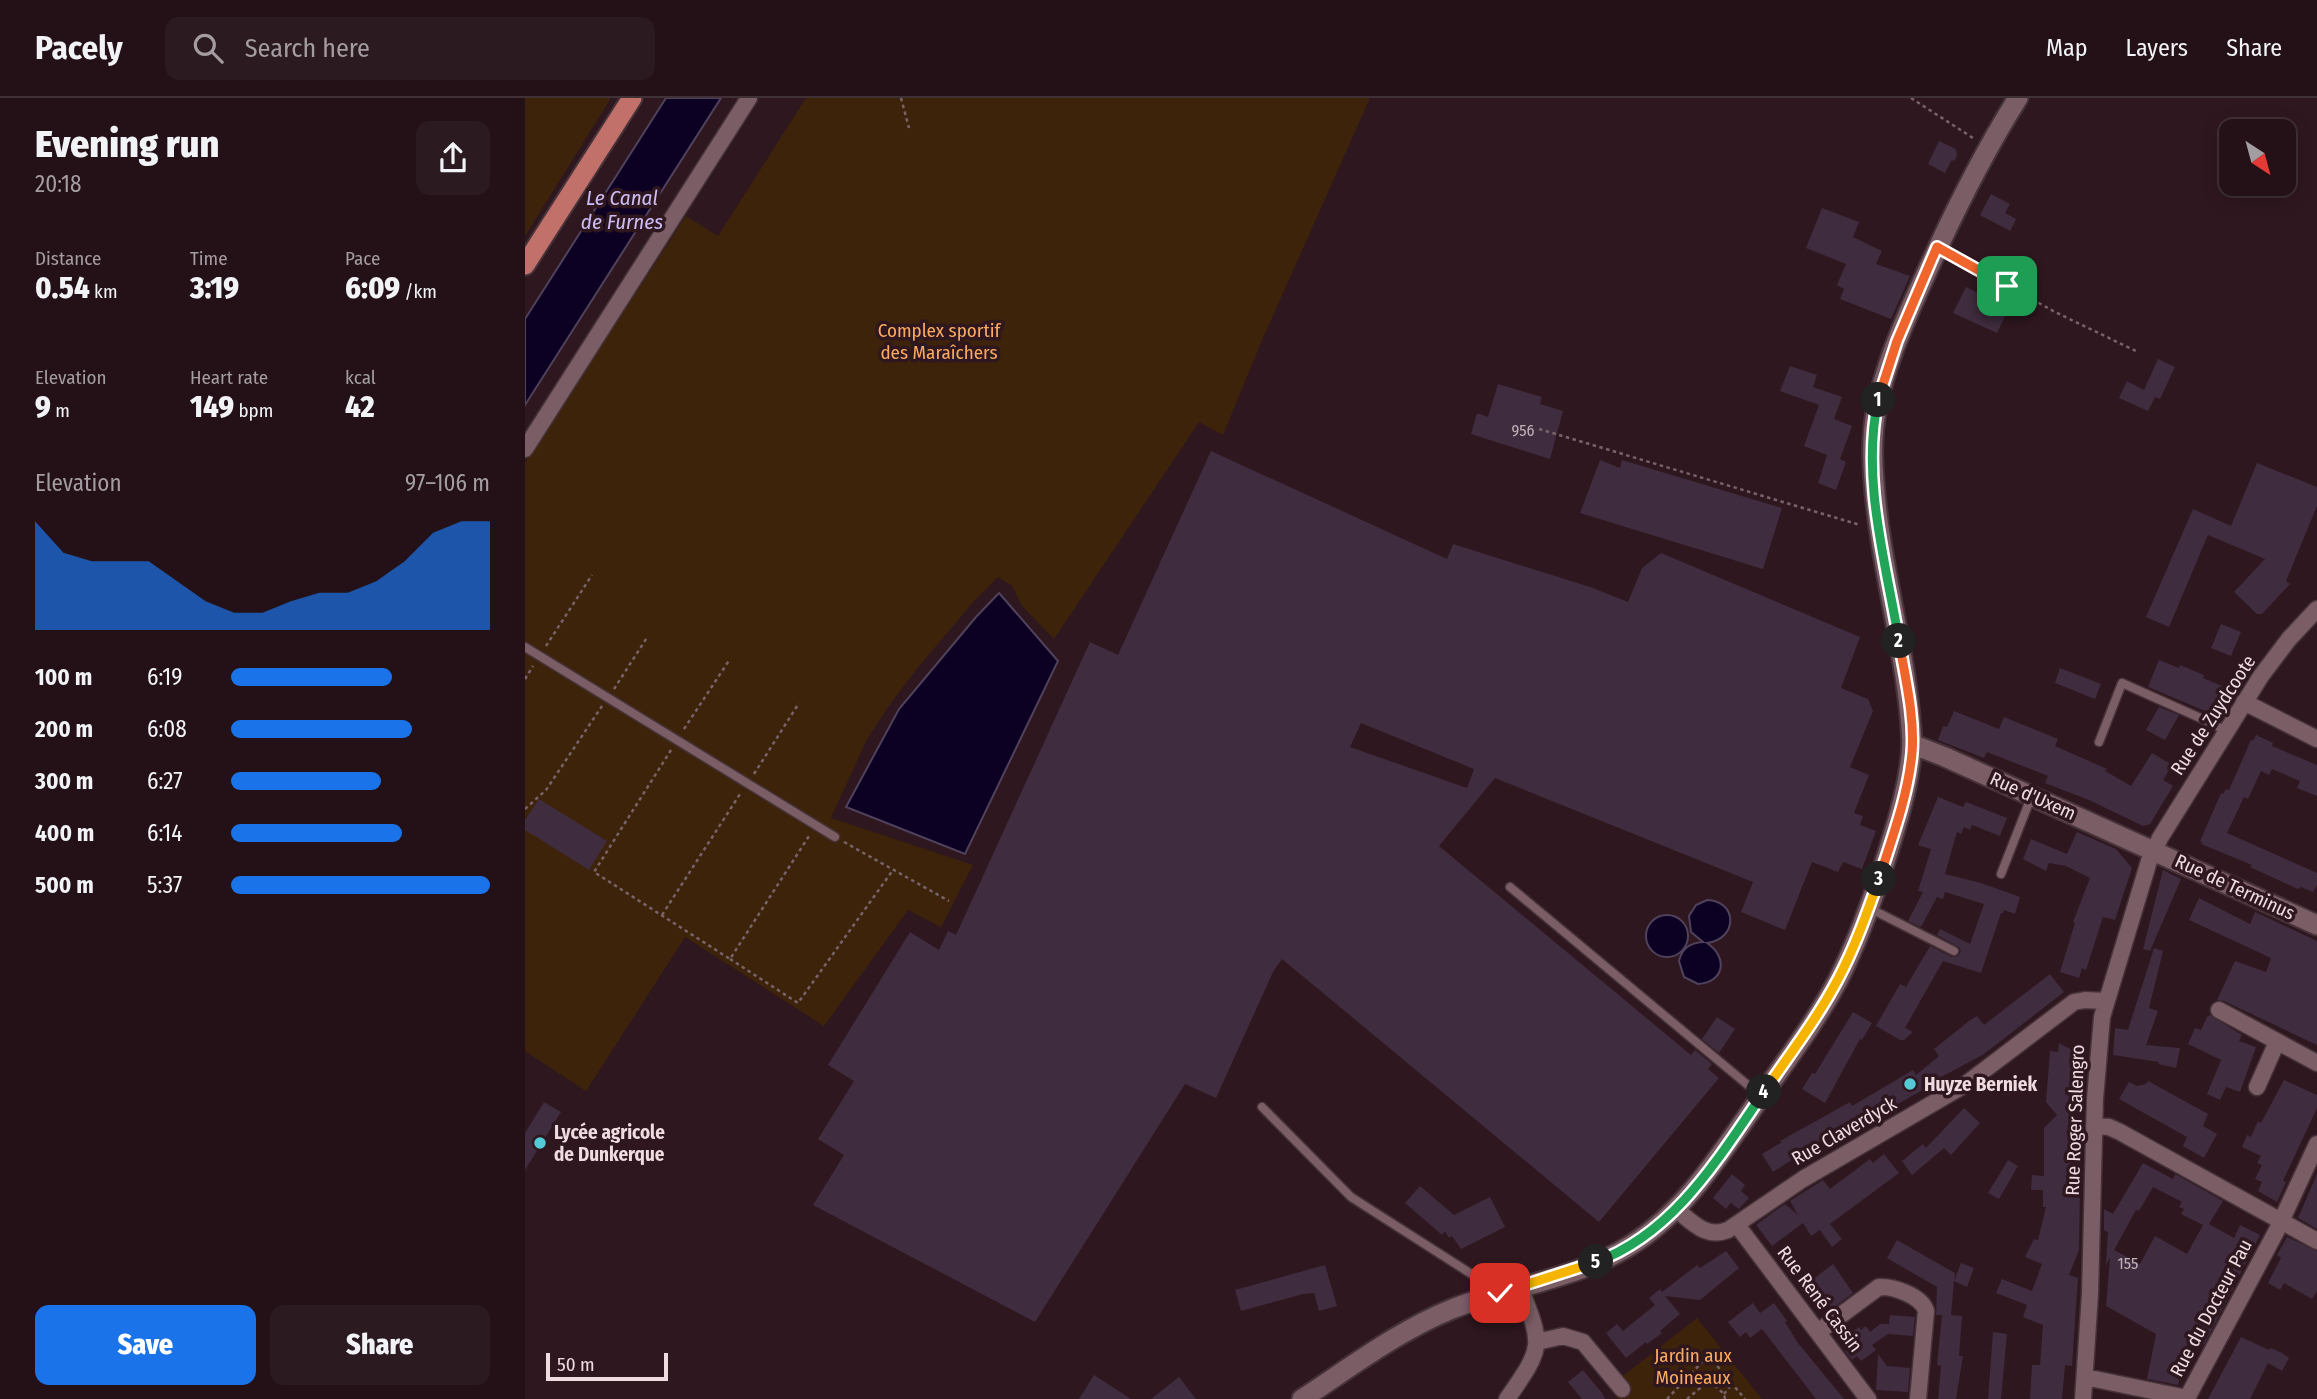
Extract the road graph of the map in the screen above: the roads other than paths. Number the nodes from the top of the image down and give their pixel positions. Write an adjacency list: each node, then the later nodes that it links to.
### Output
1 (632, 98): 4 (main road)
2 (749, 98): 5 (street)
3 (2018, 98): 12 (main road)
4 (525, 265)
5 (525, 449)
6 (2317, 609): 8 (street, Rue de Zuydcoote)
7 (525, 647): 14 (lane)
8 (2244, 702): 9 (street, Rue de Zuydcoote); 10 (street)
9 (2226, 732): 11 (lane); 15 (street, Rue de Zuydcoote)
10 (2317, 739)
11 (2099, 742)
12 (1912, 744): 13 (main road, Rue d'Uxem); 18 (main road)
13 (2032, 795): 15 (main road, Rue d'Uxem); 16 (lane)
14 (835, 837)
15 (2154, 850): 19 (main road, Rue de Terminus); 21 (street, Rue Roger Salengro)
16 (2000, 874)
17 (1510, 887): 26 (lane)
18 (1869, 908): 20 (lane); 26 (main road)
19 (2317, 925)
20 (1954, 951)
21 (2105, 1001): 28 (street, Rue Roger Salengro); 32 (street, Rue Claverdyck)
22 (2219, 1010): 23 (street)
23 (2277, 1041): 24 (street); 25 (street)
24 (2317, 1063)
25 (2257, 1087)
26 (1761, 1096): 30 (main road)
27 (1262, 1107): 35 (lane)
28 (2094, 1125): 31 (street); 38 (street, Rue Roger Salengro)
29 (2317, 1144): 31 (street, Rue du Docteur Pau)
30 (1676, 1209): 32 (street, Rue Claverdyck); 34 (main road)
31 (2281, 1221): 33 (street); 40 (street, Rue du Docteur Pau)
32 (1737, 1225): 36 (street, Rue René Cassin)
33 (2317, 1241)
34 (1520, 1287): 35 (main road); 37 (street)
35 (1500, 1293): 41 (main road)
36 (1818, 1332): 43 (street, Rue René Cassin); 44 (street)
37 (1537, 1342): 39 (street); 42 (street)
38 (2085, 1377): 40 (street, Rue du Docteur Pau); 45 (street, Rue Roger Salengro)
39 (1622, 1389)
40 (2187, 1398)
41 (1302, 1399)
42 (1507, 1399)
43 (1868, 1399)
44 (1918, 1399)
45 (2083, 1399)

